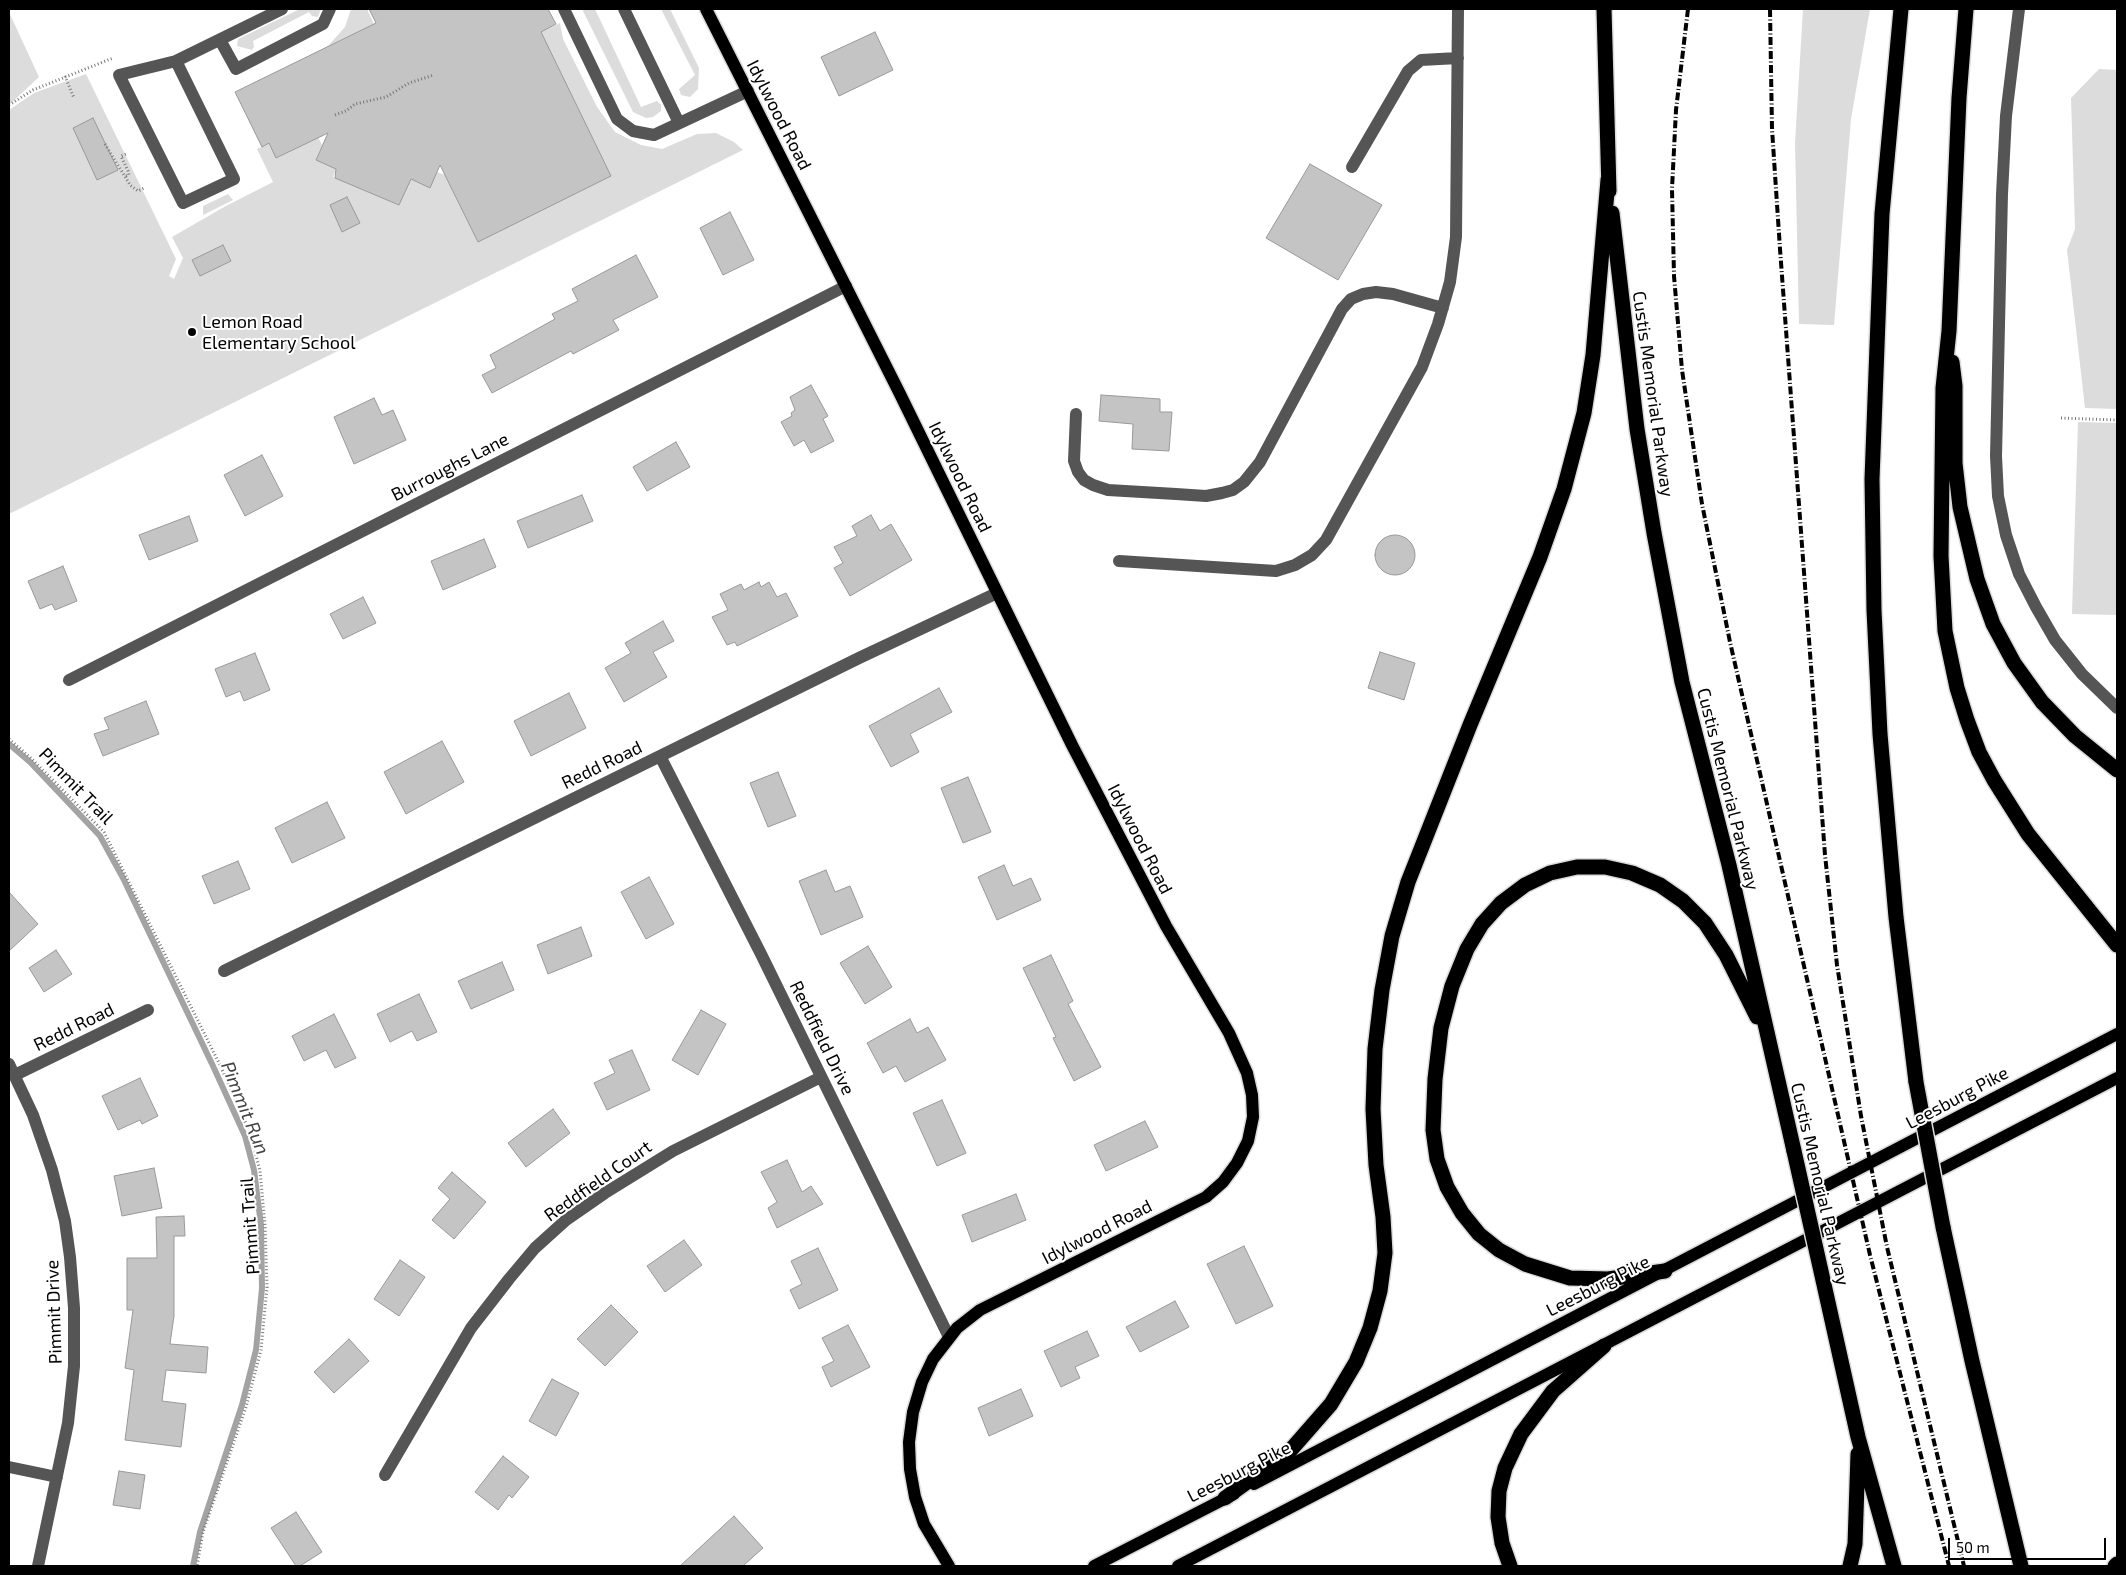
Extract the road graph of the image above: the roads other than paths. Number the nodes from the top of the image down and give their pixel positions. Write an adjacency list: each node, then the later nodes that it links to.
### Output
1 (282, 9): 12 (street)
2 (330, 9): 12 (street)
3 (564, 9): 17 (street)
4 (624, 9): 17 (street)
5 (706, 9): 16 (main road, Idylwood Road)
6 (1458, 9): 14 (street)
7 (1604, 9): 19 (highway, Custis Memorial Parkway)
8 (1901, 9): 53 (highway, bridge)
9 (1966, 9): 13 (highway)
10 (1970, 9): 13 (highway)
11 (2019, 9): 27 (street)
12 (220, 40): 15 (street)
13 (1963, 42): 22 (highway)
14 (1458, 58): 18 (street); 21 (street)
15 (176, 61): 15 (street)
16 (748, 91): 17 (street); 20 (main road, Idylwood Road)
17 (679, 123)
18 (1352, 166)
19 (1608, 180): 34 (highway, Custis Memorial Parkway); 45 (highway)
20 (846, 286): 25 (main road, Idylwood Road); 26 (street, Burroughs Lane)
21 (1443, 308): 23 (street); 24 (street)
22 (1949, 331): 29 (highway); 30 (highway)
23 (1076, 414)
24 (1119, 561)
25 (997, 593): 28 (street, Redd Road); 39 (main road, Idylwood Road)
26 (69, 680)
27 (2117, 708)
28 (660, 756): 31 (street, Redd Road); 36 (street, Reddfield Drive)
29 (2117, 770)
30 (2117, 945)
31 (224, 971)
32 (148, 1010): 35 (street, Redd Road)
33 (2117, 1034): 38 (main road, Leesburg Pike)
34 (1768, 1041): 38 (highway); 41 (highway, Custis Memorial Parkway, bridge)
35 (12, 1069): 44 (street, Pimmit Drive)
36 (821, 1077): 39 (street, Reddfield Drive); 43 (street, Reddfield Court)
37 (2117, 1078): 40 (main road)
38 (1665, 1271): 45 (main road, Leesburg Pike)
39 (949, 1337): 47 (main road, Idylwood Road)
40 (1604, 1346): 49 (main road); 50 (highway)
41 (1858, 1437): 51 (highway); 52 (highway, Custis Memorial Parkway)
42 (9, 1468): 44 (street)
43 (385, 1475)
44 (57, 1478): 46 (street, Pimmit Drive)
45 (1225, 1498): 48 (main road, Leesburg Pike)
46 (38, 1566)
47 (948, 1566)
48 (1094, 1566)
49 (1178, 1566)
50 (1510, 1566)
51 (1850, 1566)
52 (1894, 1566)
53 (2022, 1566)

